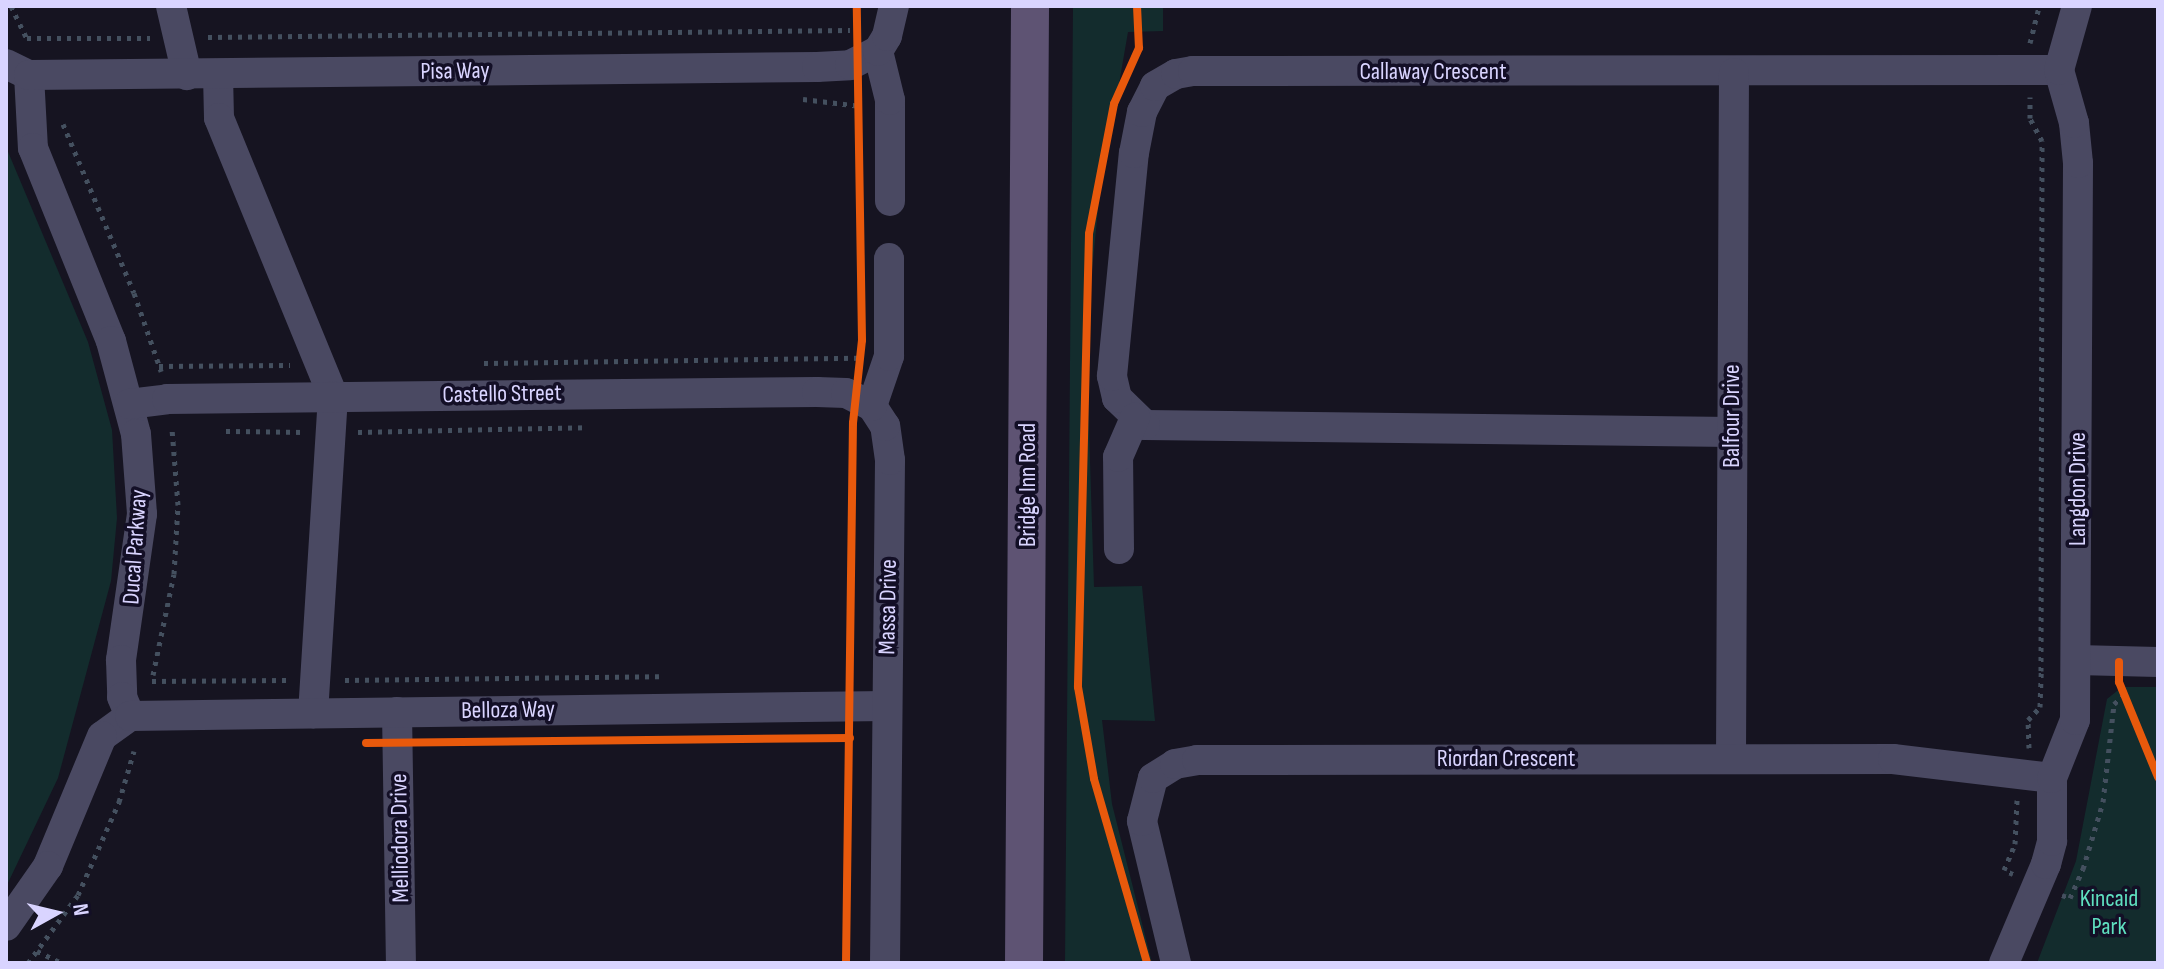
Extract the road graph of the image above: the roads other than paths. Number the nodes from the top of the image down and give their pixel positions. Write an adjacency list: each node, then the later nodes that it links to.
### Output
1 (171, 6): 10 (street)
2 (894, 6): 5 (street)
3 (1030, 6): 30 (main road, Bridge Inn Road)
4 (2077, 6): 7 (street)
5 (865, 48): 9 (street, Pisa Way); 11 (street)
6 (17, 70): 10 (street, Pisa Way); 15 (street, Ducal Parkway)
7 (2059, 70): 8 (street, Callaway Crescent); 19 (street, Langdon Drive)
8 (1734, 73): 16 (street, Callaway Crescent); 17 (street, Balfour Drive)
9 (218, 74): 10 (street, Pisa Way); 13 (street)
10 (187, 75)
11 (890, 201)
12 (889, 258): 14 (street)
13 (333, 396): 14 (street, Castello Street); 15 (street, Castello Street); 23 (street)
14 (865, 401): 21 (street, Massa Drive)
15 (129, 404): 24 (street, Ducal Parkway)
16 (1135, 418): 17 (street); 18 (street)
17 (1732, 432): 25 (street, Balfour Drive)
18 (1119, 549)
19 (2077, 660): 20 (street); 26 (street, Langdon Drive)
20 (2158, 662)
21 (887, 706): 22 (street, Belloza Way); 29 (street, Massa Drive)
22 (397, 712): 23 (street, Belloza Way); 28 (street, Melliodora Drive)
23 (313, 713): 24 (street, Belloza Way)
24 (133, 731): 27 (street)
25 (1731, 759): 26 (street, Riordan Crescent); 31 (street, Riordan Crescent)
26 (2052, 778): 32 (street, Langdon Drive)
27 (6, 926)
28 (401, 963)
29 (885, 963)
30 (1024, 963)
31 (1176, 963)
32 (2004, 963)

